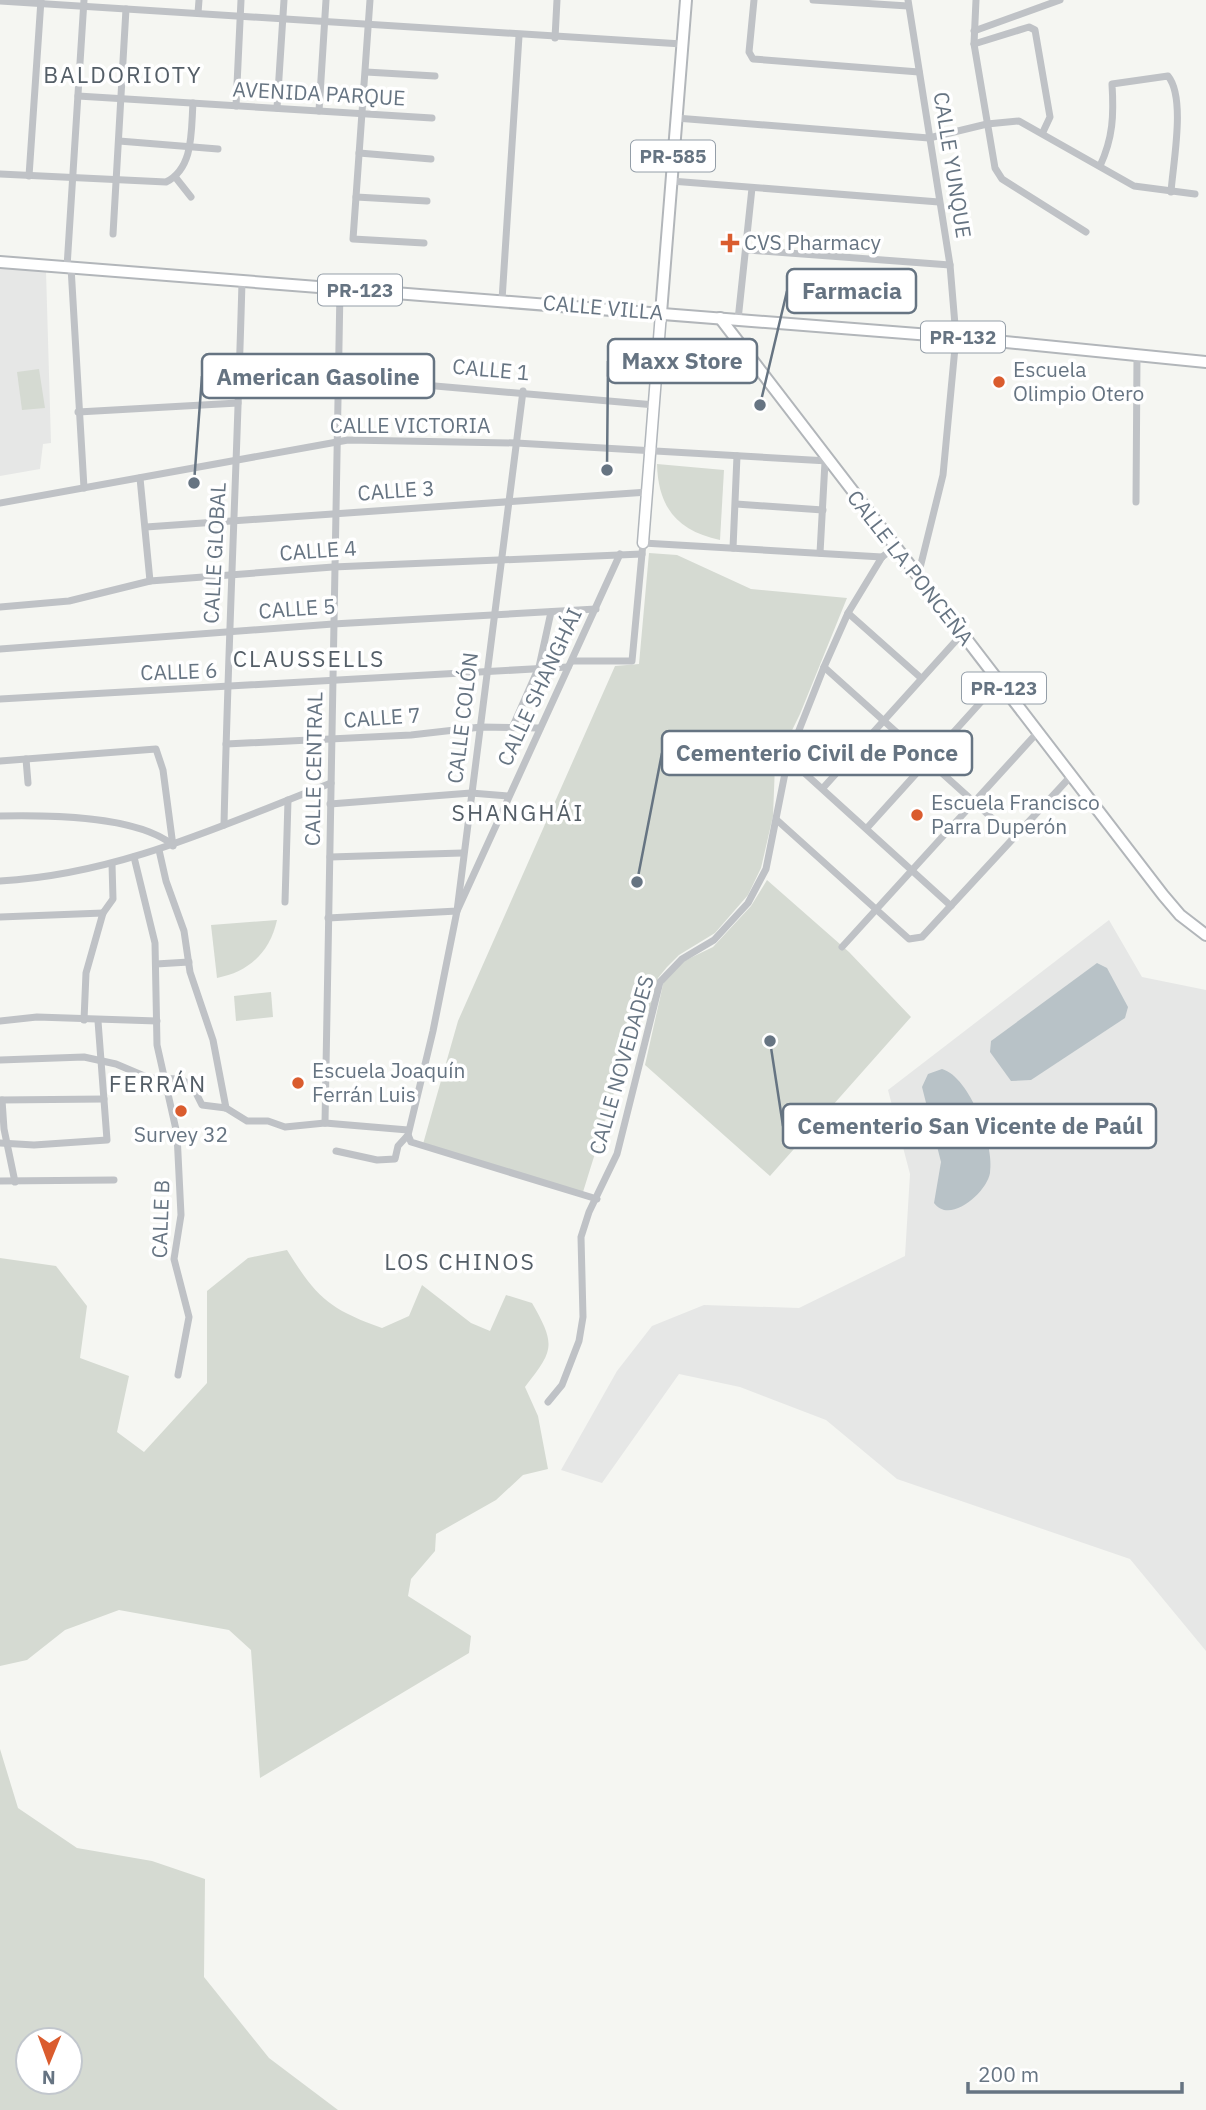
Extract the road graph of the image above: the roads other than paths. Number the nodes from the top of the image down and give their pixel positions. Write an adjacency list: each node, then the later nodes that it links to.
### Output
1 (199, 0): 17 (street)
2 (241, 0): 18 (street)
3 (284, 0): 19 (street)
4 (326, 0): 20 (street)
5 (370, 0): 21 (street)
6 (557, 0): 24 (street)
7 (686, 0): 25 (main road, PR-585)
8 (754, 0): 28 (street)
9 (813, 0): 15 (street)
10 (976, 0): 22 (street)
11 (1060, 0): 22 (street)
12 (0, 1): 13 (street)
13 (41, 1): 14 (street); 49 (street)
14 (83, 3): 16 (street); 30 (street)
15 (908, 3): 28 (street, CALLE YUNQUE)
16 (125, 9): 17 (street); 31 (street)
17 (198, 13): 18 (street)
18 (240, 16): 19 (street); 33 (street)
19 (282, 20): 20 (street); 34 (street)
20 (325, 23): 21 (street); 35 (street)
21 (369, 25): 23 (street); 27 (street)
22 (974, 31): 26 (street)
23 (519, 36): 24 (street); 70 (street)
24 (555, 38): 25 (street)
25 (682, 44): 38 (main road, PR-585)
26 (974, 44): 39 (street); 40 (street)
27 (366, 72): 29 (street); 36 (street)
28 (919, 72): 41 (street, CALLE YUNQUE)
29 (435, 76)
30 (78, 96): 31 (street, AVENIDA PARQUE); 51 (street)
31 (120, 97): 32 (street, AVENIDA PARQUE); 42 (street)
32 (193, 103): 33 (street, AVENIDA PARQUE); 43 (street)
33 (236, 106): 34 (street, AVENIDA PARQUE)
34 (277, 108): 35 (street, AVENIDA PARQUE)
35 (319, 111): 36 (street, AVENIDA PARQUE)
36 (361, 113): 37 (street, AVENIDA PARQUE); 45 (street)
37 (432, 118)
38 (676, 118): 41 (street); 53 (main road, PR-585)
39 (987, 124): 40 (street); 41 (street); 61 (street)
40 (1043, 132): 47 (street)
41 (929, 138): 60 (street, CALLE YUNQUE)
42 (119, 141): 43 (street); 52 (street)
43 (189, 148): 44 (street); 50 (street)
44 (218, 149)
45 (359, 153): 46 (street); 58 (street)
46 (431, 159)
47 (1100, 166): 55 (street); 55 (street)
48 (0, 174): 49 (street)
49 (29, 176): 51 (street)
50 (176, 178): 52 (street); 57 (street)
51 (72, 179): 52 (street); 67 (street)
52 (116, 180): 62 (street)
53 (671, 181): 54 (street); 71 (main road, PR-585)
54 (752, 188): 60 (street); 64 (street)
55 (1171, 192): 56 (street)
56 (1195, 194)
57 (191, 197)
58 (356, 197): 59 (street); 63 (street)
59 (427, 201)
60 (939, 202): 66 (street, CALLE YUNQUE)
61 (1086, 232)
62 (113, 234)
63 (424, 243)
64 (748, 250): 66 (street); 73 (street)
65 (0, 262): 67 (main road, CALLE VILLA / PR-123)
66 (950, 265): 74 (street, CALLE YUNQUE)
67 (69, 267): 68 (main road, CALLE VILLA / PR-123); 82 (street)
68 (243, 282): 69 (main road, CALLE VILLA / PR-123); 77 (street, CALLE GLOBAL)
69 (340, 289): 70 (main road, CALLE VILLA / PR-123); 78 (street, CALLE CENTRAL)
70 (502, 300): 71 (main road, CALLE VILLA / PR-123)
71 (661, 313): 72 (main road, CALLE VILLA / PR-123); 81 (street, PR-585)
72 (720, 318): 73 (main road, CALLE VILLA / PR-132); 88 (main road, CALLE LA PONCEÑA / PR-123)
73 (738, 320): 74 (main road, CALLE VILLA / PR-132)
74 (956, 337): 75 (main road, CALLE VILLA / PR-132); 110 (street, CALLE YUNQUE)
75 (1137, 356): 76 (main road, CALLE VILLA / PR-132); 93 (street)
76 (1206, 362)
77 (240, 369): 78 (street, CALLE 1); 80 (street, CALLE GLOBAL)
78 (338, 375): 79 (street, CALLE 1); 83 (street, CALLE CENTRAL)
79 (523, 391): 81 (street, CALLE 1); 84 (street, CALLE COLÓN)
80 (239, 403): 82 (street); 87 (street, CALLE GLOBAL)
81 (654, 405): 85 (street, PR-585)
82 (78, 412): 90 (street)
83 (337, 441): 84 (street, CALLE VICTORIA); 87 (street, CALLE VICTORIA); 97 (street, CALLE CENTRAL)
84 (516, 443): 85 (street, CALLE VICTORIA); 92 (street, CALLE COLÓN)
85 (650, 450): 86 (street, CALLE VICTORIA); 91 (street, PR-585)
86 (737, 456): 88 (street, CALLE VICTORIA); 95 (street)
87 (237, 459): 89 (street, CALLE VICTORIA); 98 (street, CALLE GLOBAL)
88 (827, 461): 96 (street); 102 (main road, CALLE LA PONCEÑA / PR-123)
89 (140, 478): 90 (street, CALLE VICTORIA); 99 (street)
90 (84, 488): 94 (street, CALLE VICTORIA)
91 (648, 492): 92 (street, CALLE 3); 100 (street, PR-585)
92 (509, 500): 97 (street, CALLE 3); 106 (street, CALLE COLÓN)
93 (1136, 502)
94 (0, 503)
95 (736, 504): 96 (street); 101 (street)
96 (823, 510): 105 (street)
97 (335, 512): 98 (street, CALLE 3); 108 (street, CALLE CENTRAL)
98 (236, 520): 99 (street, CALLE 3); 109 (street, CALLE GLOBAL)
99 (146, 527): 111 (street)
100 (643, 542): 101 (street); 104 (street)
101 (733, 548): 105 (street)
102 (894, 548): 107 (street, CALLE NOVEDADES); 110 (main road, CALLE LA PONCEÑA / PR-123)
103 (620, 554): 104 (street, CALLE 4); 106 (street, CALLE 4); 113 (street, CALLE SHANGHÁI)
104 (642, 554): 121 (street, CALLE 6)
105 (820, 554): 107 (street)
106 (503, 558): 108 (street, CALLE 4); 116 (street, CALLE COLÓN)
107 (882, 558): 115 (street, CALLE NOVEDADES)
108 (334, 567): 109 (street, CALLE 4); 117 (street, CALLE CENTRAL)
109 (230, 575): 111 (street, CALLE 4); 118 (street, CALLE GLOBAL)
110 (918, 578): 119 (main road, CALLE LA PONCEÑA / PR-123)
111 (150, 581): 112 (street, CALLE 4)
112 (0, 607)
113 (596, 609): 114 (street, CALLE 5); 121 (street, CALLE SHANGHÁI)
114 (551, 612): 116 (street, CALLE 5); 122 (street)
115 (848, 613): 123 (street, CALLE NOVEDADES); 125 (street)
116 (494, 616): 117 (street, CALLE 5); 124 (street, CALLE COLÓN)
117 (333, 624): 118 (street, CALLE 5); 126 (street, CALLE CENTRAL)
118 (228, 631): 120 (street, CALLE 5); 128 (street, CALLE GLOBAL)
119 (962, 635): 125 (street); 127 (main road, CALLE LA PONCEÑA / PR-123)
120 (0, 649)
121 (570, 664): 122 (street, CALLE 6); 133 (street, CALLE SHANGHÁI)
122 (539, 667): 124 (street, CALLE 6); 131 (street)
123 (824, 667): 130 (street); 137 (street, CALLE NOVEDADES)
124 (488, 672): 126 (street, CALLE 6); 132 (street, CALLE COLÓN)
125 (921, 678): 130 (street)
126 (333, 682): 128 (street, CALLE 6); 135 (street, CALLE CENTRAL)
127 (999, 682): 134 (main road, CALLE LA PONCEÑA / PR-123); 140 (street)
128 (226, 688): 129 (street, CALLE 6); 136 (street, CALLE GLOBAL)
129 (0, 699)
130 (884, 720): 140 (street); 144 (street)
131 (513, 726): 132 (street, CALLE 7); 133 (street, CALLE 7)
132 (481, 727): 135 (street, CALLE 7); 145 (street, CALLE COLÓN)
133 (540, 728): 146 (street, CALLE SHANGHÁI)
134 (1037, 733): 141 (main road, CALLE LA PONCEÑA / PR-123); 148 (street)
135 (332, 739): 136 (street, CALLE 7); 143 (street, CALLE CENTRAL)
136 (226, 744): 152 (street, CALLE GLOBAL)
137 (788, 758): 144 (street); 151 (street, CALLE NOVEDADES)
138 (26, 759): 139 (street); 142 (street); 155 (street)
139 (0, 761)
140 (929, 761): 148 (street); 153 (street)
141 (1071, 776): 154 (street); 170 (main road, CALLE LA PONCEÑA / PR-123)
142 (28, 783)
143 (331, 783): 147 (street); 149 (street, CALLE CENTRAL)
144 (823, 788): 153 (street)
145 (471, 793): 146 (street); 149 (street); 157 (street, CALLE COLÓN)
146 (508, 796): 166 (street, CALLE SHANGHÁI)
147 (288, 800): 152 (street); 163 (street)
148 (973, 801): 154 (street); 161 (street)
149 (330, 804): 159 (street, CALLE CENTRAL)
150 (0, 816): 155 (street)
151 (778, 821): 165 (street); 191 (street, CALLE NOVEDADES)
152 (224, 825): 155 (street)
153 (867, 828): 161 (street)
154 (1013, 837): 164 (street)
155 (173, 846): 156 (street)
156 (159, 850): 158 (street); 172 (street)
157 (462, 853): 159 (street); 166 (street, CALLE COLÓN)
158 (134, 857): 160 (street); 173 (street, CALLE B)
159 (330, 857): 169 (street, CALLE CENTRAL)
160 (114, 863): 162 (street); 167 (street)
161 (912, 870): 164 (street); 165 (street)
162 (0, 881)
163 (285, 902)
164 (951, 906): 165 (street)
165 (877, 910): 171 (street)
166 (457, 911): 169 (street); 185 (street, CALLE COLÓN)
167 (103, 913): 168 (street); 174 (street)
168 (0, 916)
169 (328, 918): 184 (street, CALLE CENTRAL)
170 (1206, 935)
171 (842, 947)
172 (189, 962): 173 (street); 183 (street)
173 (156, 964): 177 (street, CALLE B)
174 (84, 1020): 175 (street); 176 (street)
175 (0, 1021)
176 (98, 1021): 177 (street); 179 (street)
177 (157, 1021): 180 (street, CALLE B)
178 (0, 1060): 179 (street)
179 (104, 1062): 180 (street); 181 (street)
180 (164, 1077): 183 (street); 192 (street, CALLE B)
181 (104, 1099): 182 (street); 186 (street)
182 (1, 1100): 186 (street)
183 (226, 1108): 184 (street)
184 (325, 1124): 185 (street)
185 (408, 1132): 187 (street); 191 (street)
186 (4, 1143): 190 (street)
187 (336, 1151)
188 (114, 1180): 190 (street)
189 (0, 1181): 190 (street)
190 (15, 1182)
191 (597, 1199): 193 (street, CALLE NOVEDADES)
192 (178, 1375)
193 (548, 1402)

